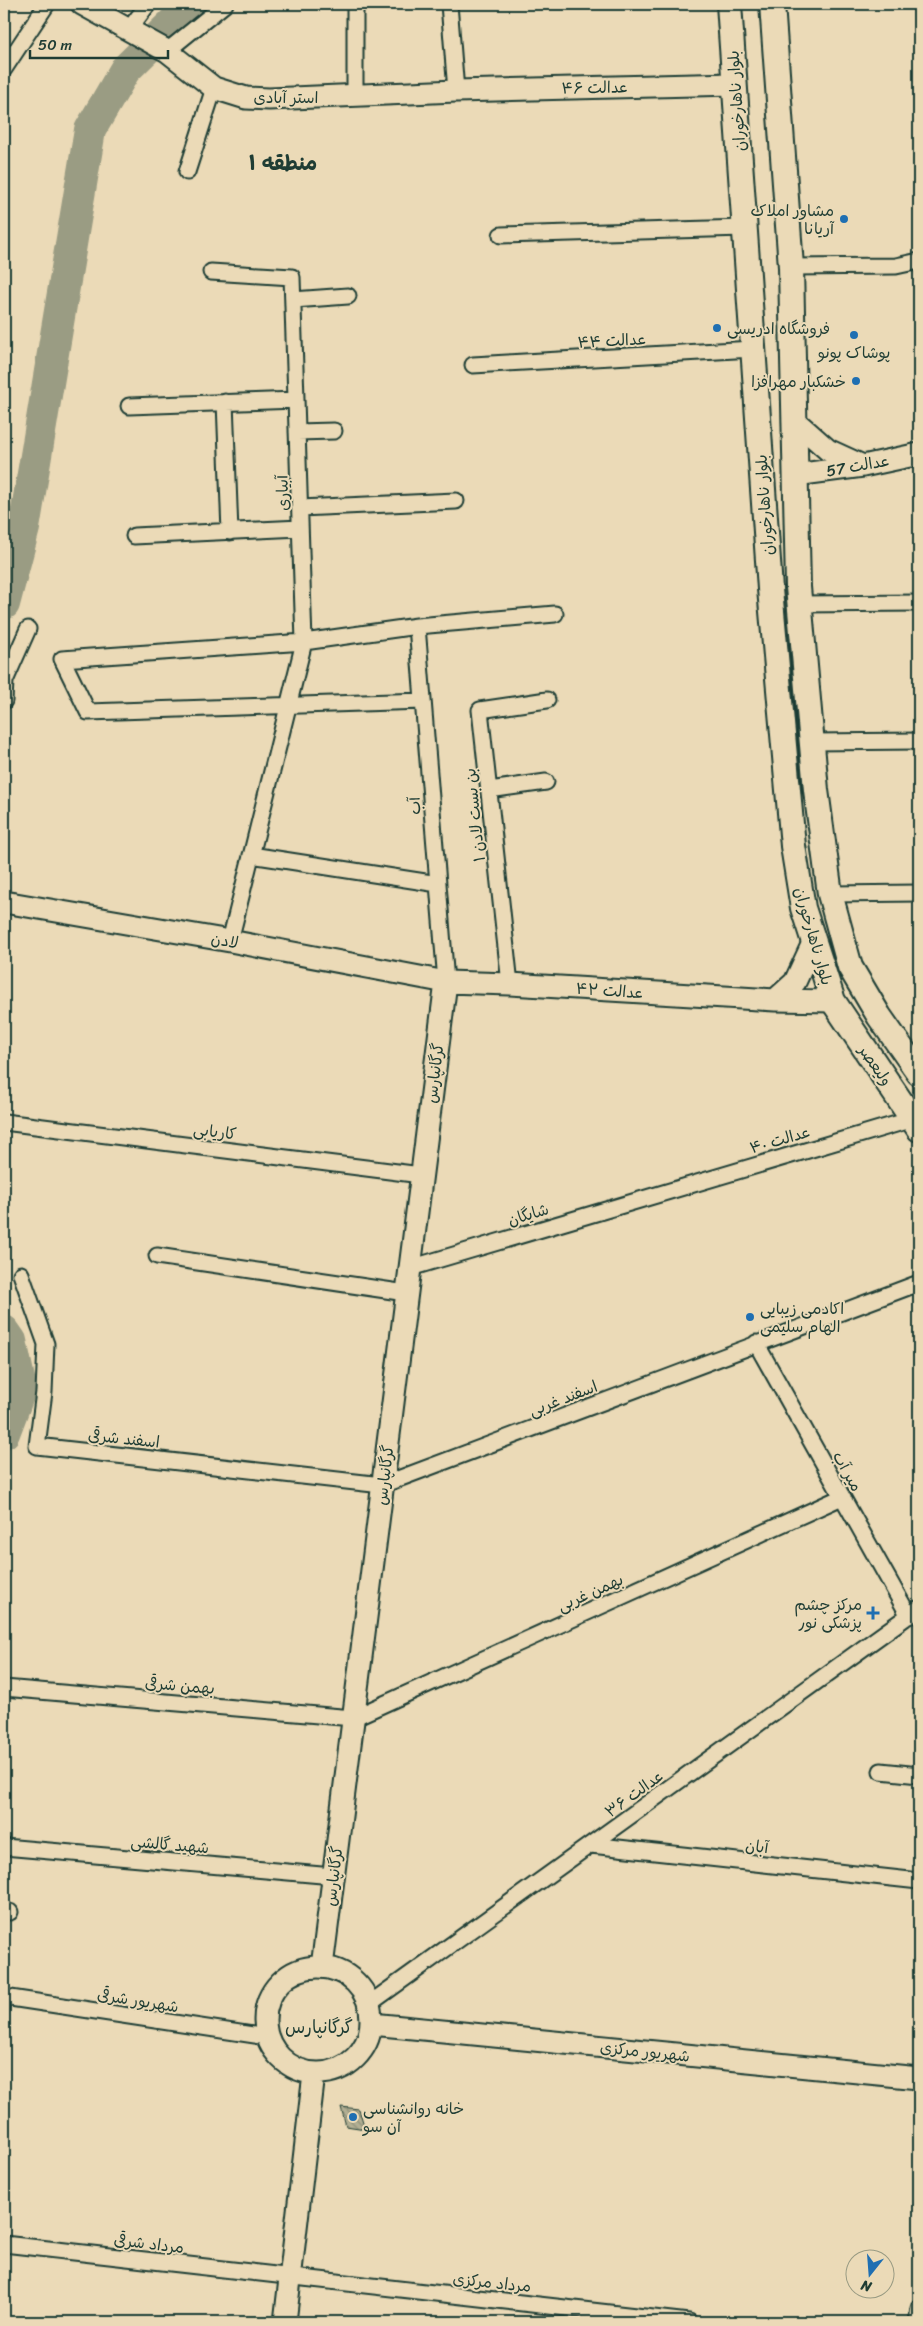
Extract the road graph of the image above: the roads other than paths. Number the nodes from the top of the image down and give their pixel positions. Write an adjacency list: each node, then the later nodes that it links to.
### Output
1 (48, 4): 11 (street)
2 (82, 4): 9 (main road, استر آبادی)
3 (148, 4): 9 (street)
4 (225, 4): 10 (street)
5 (355, 4): 15 (street)
6 (449, 4): 14 (street)
7 (729, 4): 12 (main road, بلوار ناهارخوران)
8 (772, 4): 20 (main road, بلوار ناهارخوران)
9 (130, 28): 10 (main road, استر آبادی)
10 (167, 51): 13 (main road, استر آبادی)
11 (4, 69)
12 (734, 84): 14 (main road, ۴۶ عدالت); 17 (main road, بلوار ناهارخوران)
13 (214, 88): 15 (main road, استر آبادی); 16 (street)
14 (456, 91): 15 (main road, استر آبادی)
15 (355, 96)
16 (187, 172)
17 (744, 228): 18 (street); 24 (main road, بلوار ناهارخوران)
18 (501, 235)
19 (919, 261): 20 (street)
20 (791, 267): 29 (main road, بلوار ناهارخوران)
21 (211, 272): 23 (street, آبیاری)
22 (348, 296): 23 (street)
23 (293, 300): 26 (street, آبیاری)
24 (753, 349): 25 (street, ۴۴ عدالت); 35 (main road, بلوار ناهارخوران)
25 (473, 365)
26 (296, 400): 27 (street); 31 (street, آبیاری)
27 (225, 402): 28 (street); 39 (street)
28 (130, 406)
29 (794, 420): 33 (main road); 34 (main road, بلوار ناهارخوران)
30 (334, 431): 31 (street)
31 (297, 432): 37 (street, آبیاری)
32 (919, 454): 33 (main road, عدالت 57)
33 (863, 466): 34 (main road, عدالت 57)
34 (796, 475): 35 (main road); 42 (main road, بلوار ناهارخوران)
35 (762, 478): 61 (main road, بلوار ناهارخوران)
36 (456, 501): 37 (street)
37 (300, 508): 38 (street, آبیاری)
38 (300, 528): 39 (street); 46 (street, آبیاری)
39 (230, 532): 40 (street)
40 (134, 536)
41 (919, 603): 42 (street)
42 (800, 604): 52 (main road, بلوار ناهارخوران)
43 (555, 614): 44 (street)
44 (417, 626): 46 (street); 49 (street, آب)
45 (28, 629): 48 (street)
46 (304, 642): 50 (street, آبیاری); 50 (street)
47 (547, 700): 54 (street, ۱ بن بست لادن)
48 (4, 701)
49 (423, 701): 50 (street); 56 (street, آب)
50 (288, 706): 55 (street, آبیاری)
51 (919, 741): 52 (street)
52 (812, 742): 58 (main road, بلوار ناهارخوران)
53 (546, 782): 54 (street)
54 (489, 790): 64 (street, ۱ بن بست لادن)
55 (251, 855): 56 (street); 60 (street, آبیاری)
56 (438, 884): 63 (street, آب)
57 (919, 892): 58 (street)
58 (830, 894): 62 (main road, بلوار ناهارخوران)
59 (4, 902): 60 (main road, لادن)
60 (230, 941): 63 (main road, لادن)
61 (813, 943): 65 (main road); 66 (main road, بلوار ناهارخوران)
62 (850, 967): 67 (main road, ولیعصر)
63 (446, 982): 64 (main road, عدالت ۴۲); 71 (main road, گرگانپارس)
64 (510, 984): 65 (main road, عدالت ۴۲)
65 (775, 1000): 66 (main road, عدالت ۴۲)
66 (833, 1001): 70 (main road, ولیعصر)
67 (912, 1052): 68 (main road, ولیعصر)
68 (919, 1073)
69 (4, 1122): 71 (street, کاریابی)
70 (916, 1124): 72 (street, عدالت ۴۰)
71 (421, 1175): 74 (main road, گرگانپارس)
72 (657, 1193): 74 (street, شایگان)
73 (156, 1256): 77 (street)
74 (410, 1268): 77 (main road, گرگانپارس)
75 (21, 1274): 79 (street, اسفند شرقی)
76 (919, 1282): 78 (street, اسفند غربی)
77 (406, 1293): 79 (main road, گرگانپارس)
78 (756, 1343): 79 (street, اسفند غربی); 80 (street, میر آب)
79 (382, 1485): 83 (main road, گرگانپارس)
80 (842, 1498): 81 (street, میر آب); 83 (street, بهمن غربی)
81 (914, 1612): 86 (street, عدالت ۳۶)
82 (4, 1688): 83 (street, بهمن شرقی)
83 (353, 1718): 88 (main road, گرگانپارس)
84 (881, 1771): 85 (street)
85 (919, 1775)
86 (592, 1845): 89 (street, آبان); 92 (street, عدالت ۳۶)
87 (4, 1847): 88 (street, شهید گالشی)
88 (333, 1876): 90 (main road, گرگانپارس)
89 (919, 1881)
90 (322, 1967): 92 (main road); 93 (main road)
91 (4, 1997): 93 (street, شهریور شرقی)
92 (370, 2014): 94 (main road); 95 (main road, شهریور مرکزی)
93 (267, 2037): 94 (main road)
94 (314, 2074): 97 (main road)
95 (919, 2078)
96 (4, 2244): 97 (street, مرداد شرقی)
97 (291, 2277): 99 (main road); 100 (street, مرداد مرکزی)
98 (919, 2308): 101 (street)
99 (285, 2322)
100 (689, 2322)
101 (917, 2322)

